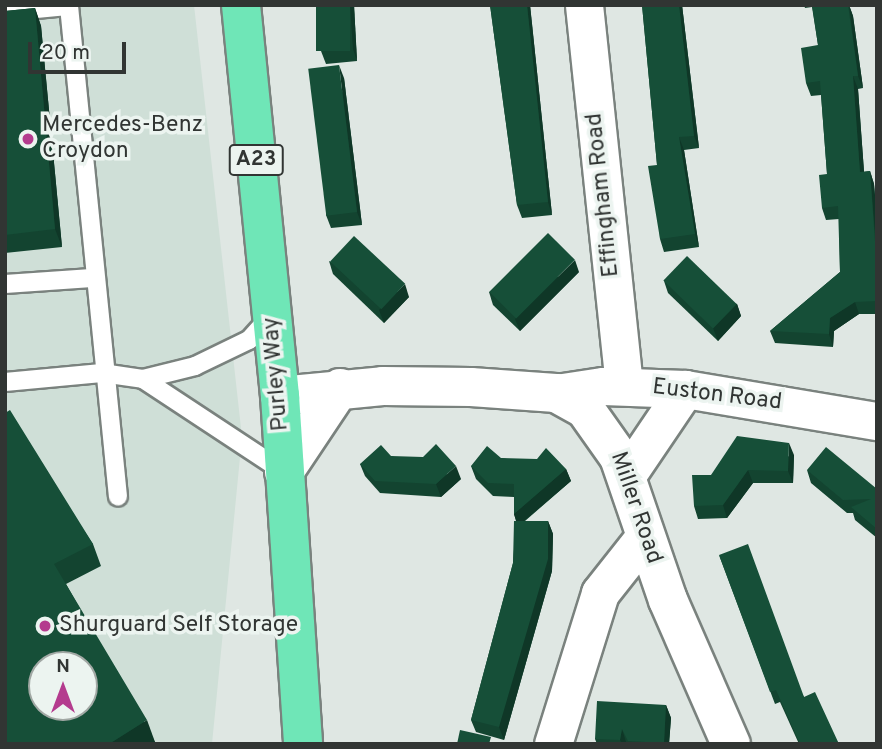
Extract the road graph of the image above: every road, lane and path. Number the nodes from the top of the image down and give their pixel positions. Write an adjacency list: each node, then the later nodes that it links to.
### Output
1 (241, 5): 6 (highway, Purley Way / A23)
2 (584, 5): 10 (street, Effingham Road)
3 (5, 12): 4 (lane)
4 (92, 278): 5 (lane); 7 (lane)
5 (5, 284)
6 (272, 314): 8 (lane); 14 (highway, Purley Way / A23)
7 (102, 373): 8 (lane); 9 (lane); 18 (lane)
8 (143, 379): 16 (lane)
9 (5, 382)
10 (624, 385): 12 (street, Euston Road); 13 (street, Euston Road)
11 (340, 388): 13 (street); 14 (street); 16 (street)
12 (685, 390): 15 (street, Euston Road); 17 (street)
13 (556, 393): 17 (street, Miller Road)
14 (280, 396): 16 (highway, Purley Way / A23)
15 (877, 421)
16 (284, 472): 20 (highway, Purley Way / A23)
17 (627, 475): 19 (street, Miller Road)
18 (118, 497)
19 (645, 536): 21 (street); 22 (street, Miller Road)
20 (303, 744)
21 (553, 744)
22 (731, 744)

